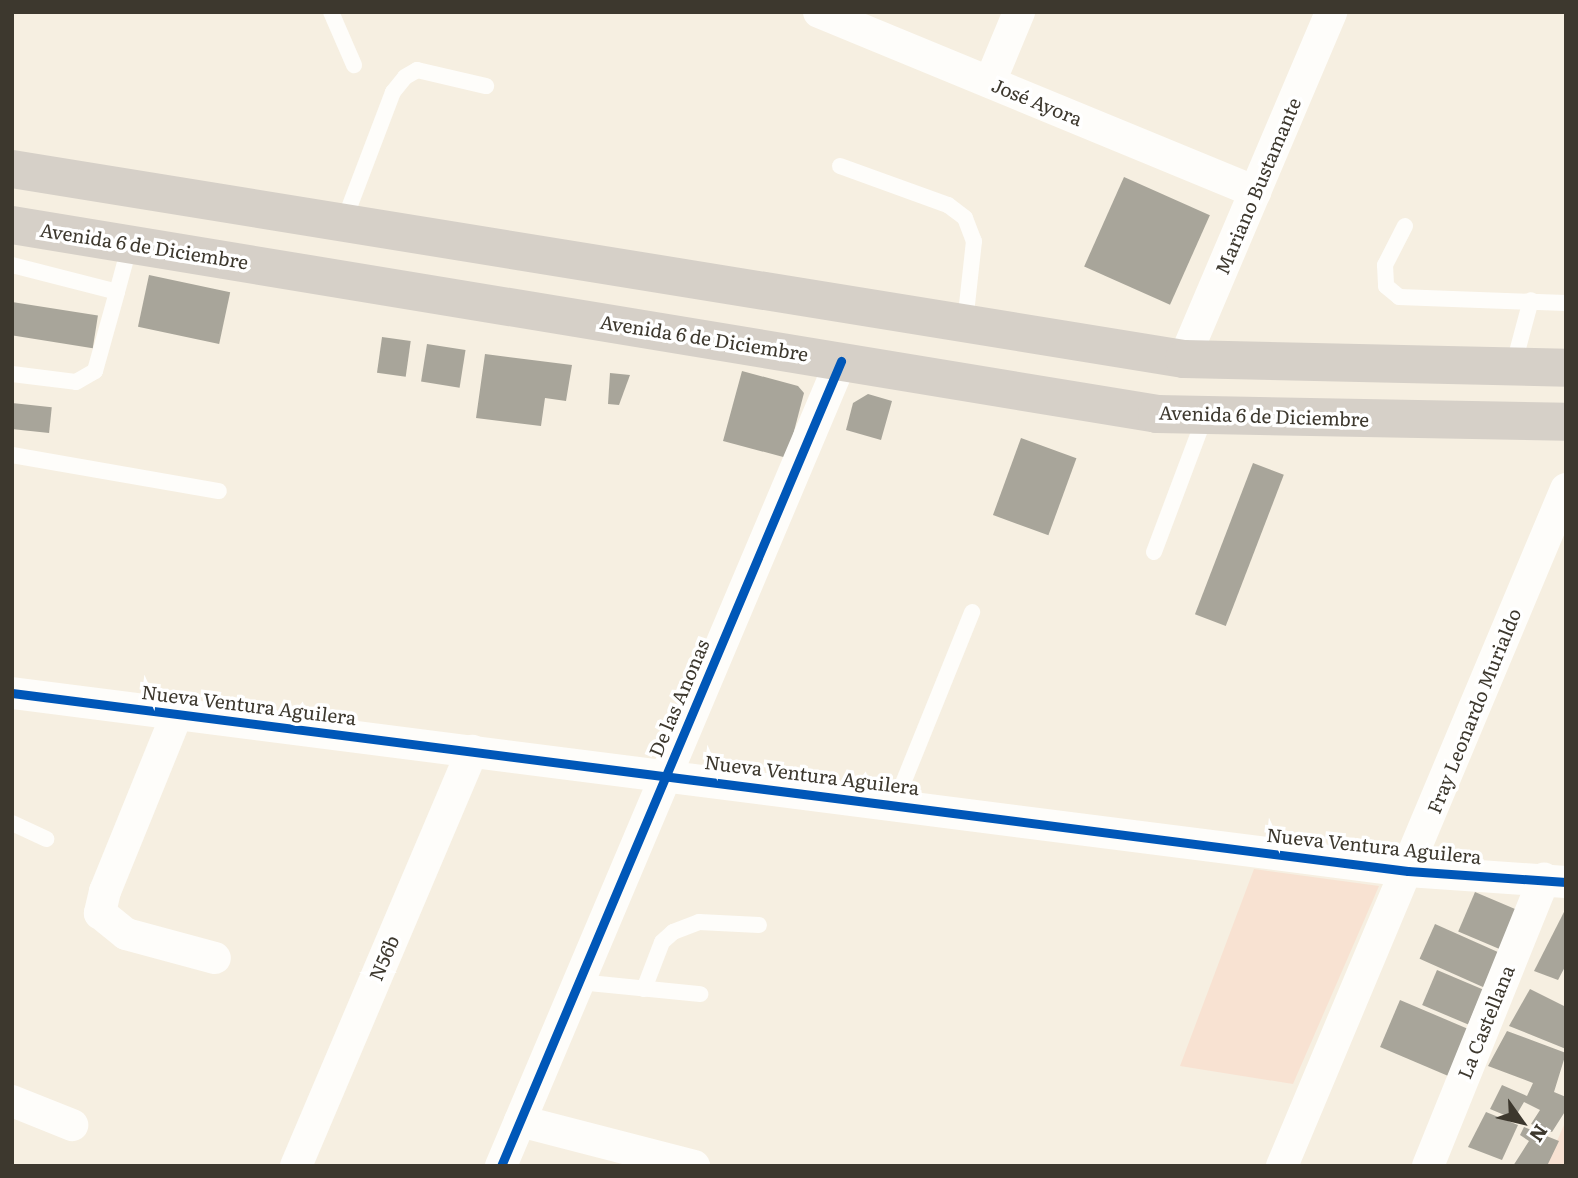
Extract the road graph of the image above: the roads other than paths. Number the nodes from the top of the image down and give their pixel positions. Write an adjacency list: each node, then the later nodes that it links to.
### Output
1 (331, 12): 5 (lane)
2 (819, 12): 6 (street, José Ayora)
3 (1019, 12): 6 (street)
4 (1331, 12): 10 (street, Mariano Bustamante)
5 (354, 65)
6 (990, 82): 10 (street, José Ayora)
7 (486, 86): 11 (lane)
8 (840, 166): 19 (lane)
9 (12, 169): 11 (main road)
10 (1255, 192): 20 (street, Mariano Bustamante)
11 (344, 221): 19 (main road)
12 (12, 225): 14 (main road, Avenida 6 de Diciembre)
13 (1405, 226): 17 (lane)
14 (130, 243): 16 (lane); 21 (main road, Avenida 6 de Diciembre)
15 (12, 265): 16 (lane)
16 (117, 292): 24 (lane)
17 (1531, 300): 18 (lane); 22 (lane)
18 (1566, 303)
19 (965, 323): 20 (main road)
20 (1184, 359): 22 (main road)
21 (841, 361): 25 (main road, Avenida 6 de Diciembre); 35 (street, De las Anonas)
22 (1513, 367): 23 (main road)
23 (1566, 368)
24 (12, 374)
25 (1205, 416): 26 (main road, Avenida 6 de Diciembre); 30 (lane)
26 (1566, 422)
27 (12, 455): 29 (lane)
28 (1566, 489): 39 (street, Fray Leonardo Murialdo)
29 (219, 491)
30 (1154, 552)
31 (972, 612): 36 (lane)
32 (12, 692): 33 (street, Nueva Ventura Aguilera)
33 (177, 714): 34 (street, Nueva Ventura Aguilera); 42 (street)
34 (472, 751): 35 (street, Nueva Ventura Aguilera); 50 (street, N56b)
35 (667, 774): 36 (street, Nueva Ventura Aguilera); 43 (street, De las Anonas)
36 (895, 803): 39 (street, Nueva Ventura Aguilera)
37 (12, 823): 38 (lane)
38 (46, 839)
39 (1408, 871): 40 (street, Nueva Ventura Aguilera); 52 (street, Fray Leonardo Murialdo)
40 (1555, 881): 53 (street, La Castellana)
41 (759, 925): 44 (lane)
42 (215, 958)
43 (579, 982): 44 (lane); 47 (street, De las Anonas)
44 (644, 989): 45 (lane)
45 (700, 994)
46 (12, 1101): 48 (street)
47 (520, 1121): 49 (street); 51 (street, De las Anonas)
48 (72, 1125)
49 (682, 1164)
50 (296, 1166)
51 (501, 1166)
52 (1282, 1166)
53 (1428, 1166)

